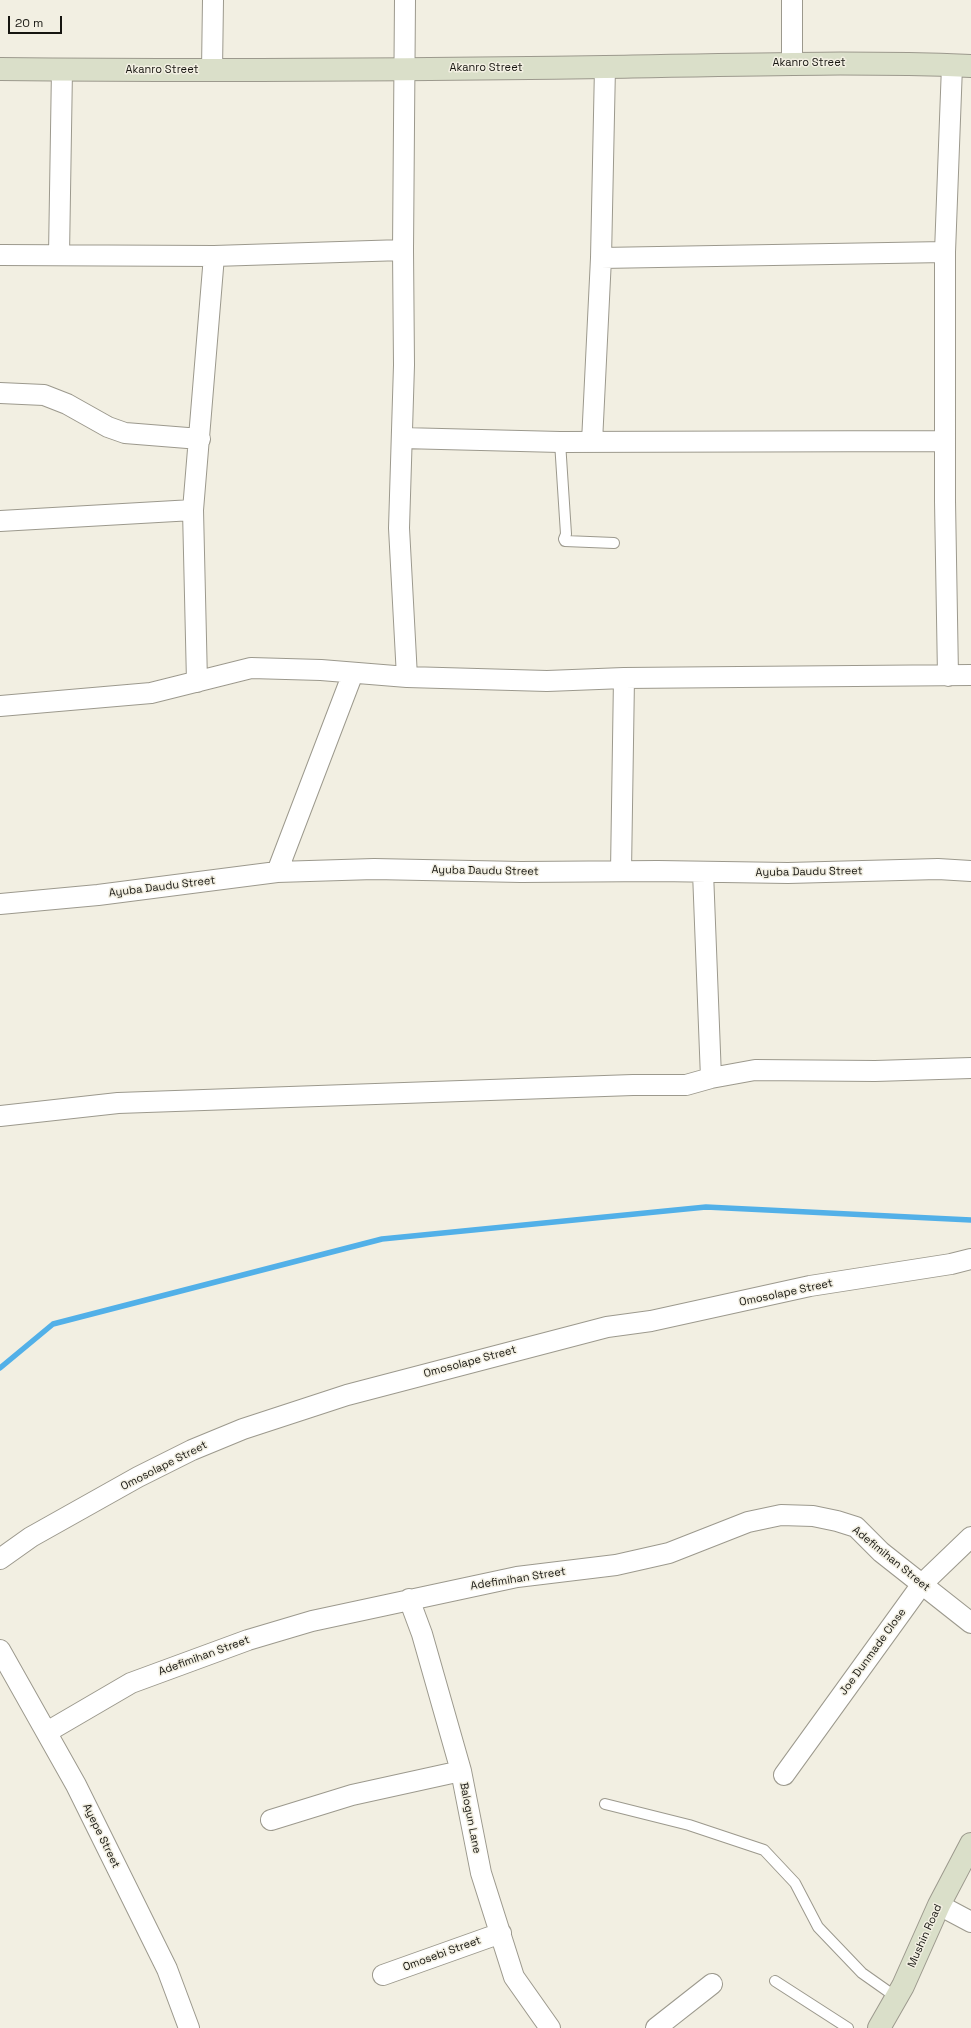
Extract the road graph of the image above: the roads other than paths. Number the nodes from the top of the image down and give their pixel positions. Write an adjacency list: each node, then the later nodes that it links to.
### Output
1 (213, 0): 10 (street)
2 (406, 0): 7 (street)
3 (792, 0): 4 (street)
4 (792, 63): 5 (street, Akanro Street); 6 (street, Akanro Street)
5 (961, 66): 12 (street)
6 (605, 67): 7 (street, Akanro Street); 16 (street)
7 (405, 68): 10 (street, Akanro Street); 11 (street)
8 (0, 69): 9 (street, Akanro Street)
9 (62, 70): 10 (street, Akanro Street); 13 (street)
10 (212, 70)
11 (403, 250): 15 (street); 18 (street)
12 (945, 252): 16 (street); 20 (street)
13 (59, 255): 14 (street); 15 (street)
14 (0, 256)
15 (214, 256): 19 (street)
16 (601, 258): 22 (street)
17 (0, 393): 19 (street)
18 (402, 438): 21 (street); 29 (street)
19 (200, 439): 23 (street)
20 (945, 441): 22 (street); 28 (street)
21 (560, 442): 22 (street); 25 (lane)
22 (592, 442)
23 (193, 510): 24 (street); 31 (street)
24 (0, 521)
25 (614, 544)
26 (353, 673): 29 (street); 31 (street); 35 (street)
27 (971, 674): 28 (street)
28 (948, 676): 30 (street)
29 (407, 677): 30 (street)
30 (624, 678): 33 (street)
31 (197, 682): 32 (street)
32 (0, 706)
33 (621, 871): 35 (street, Ayuba Daudu Street); 36 (street, Ayuba Daudu Street)
34 (971, 871): 36 (street, Ayuba Daudu Street)
35 (277, 872): 37 (street, Ayuba Daudu Street)
36 (703, 872): 39 (street)
37 (0, 904)
38 (971, 1068): 39 (street)
39 (711, 1078): 40 (street)
40 (0, 1116)
41 (971, 1259): 43 (street, Omosolape Street)
42 (971, 1537): 44 (street, Joe Dunmade Close)
43 (0, 1559)
44 (922, 1584): 45 (street, Adefimihan Street); 46 (street, Adefimihan Street); 50 (street, Joe Dunmade Close)
45 (409, 1599): 48 (street, Adefimihan Street); 49 (street, Balogun Lane)
46 (971, 1623)
47 (0, 1650): 48 (street, Ayepe Street)
48 (48, 1732): 61 (street, Ayepe Street)
49 (461, 1771): 52 (street); 56 (street, Balogun Lane)
50 (784, 1775)
51 (605, 1804): 60 (lane)
52 (271, 1820)
53 (971, 1844): 54 (street, Mushin Road)
54 (939, 1905): 55 (street); 60 (street, Mushin Road)
55 (971, 1922)
56 (501, 1934): 57 (street, Omosebi Street); 62 (street, Balogun Lane)
57 (383, 1975)
58 (776, 1981): 64 (lane)
59 (712, 1984): 63 (street)
60 (896, 1997): 65 (street, Mushin Road)
61 (189, 2028)
62 (550, 2028)
63 (656, 2028)
64 (848, 2028)
65 (879, 2028)

